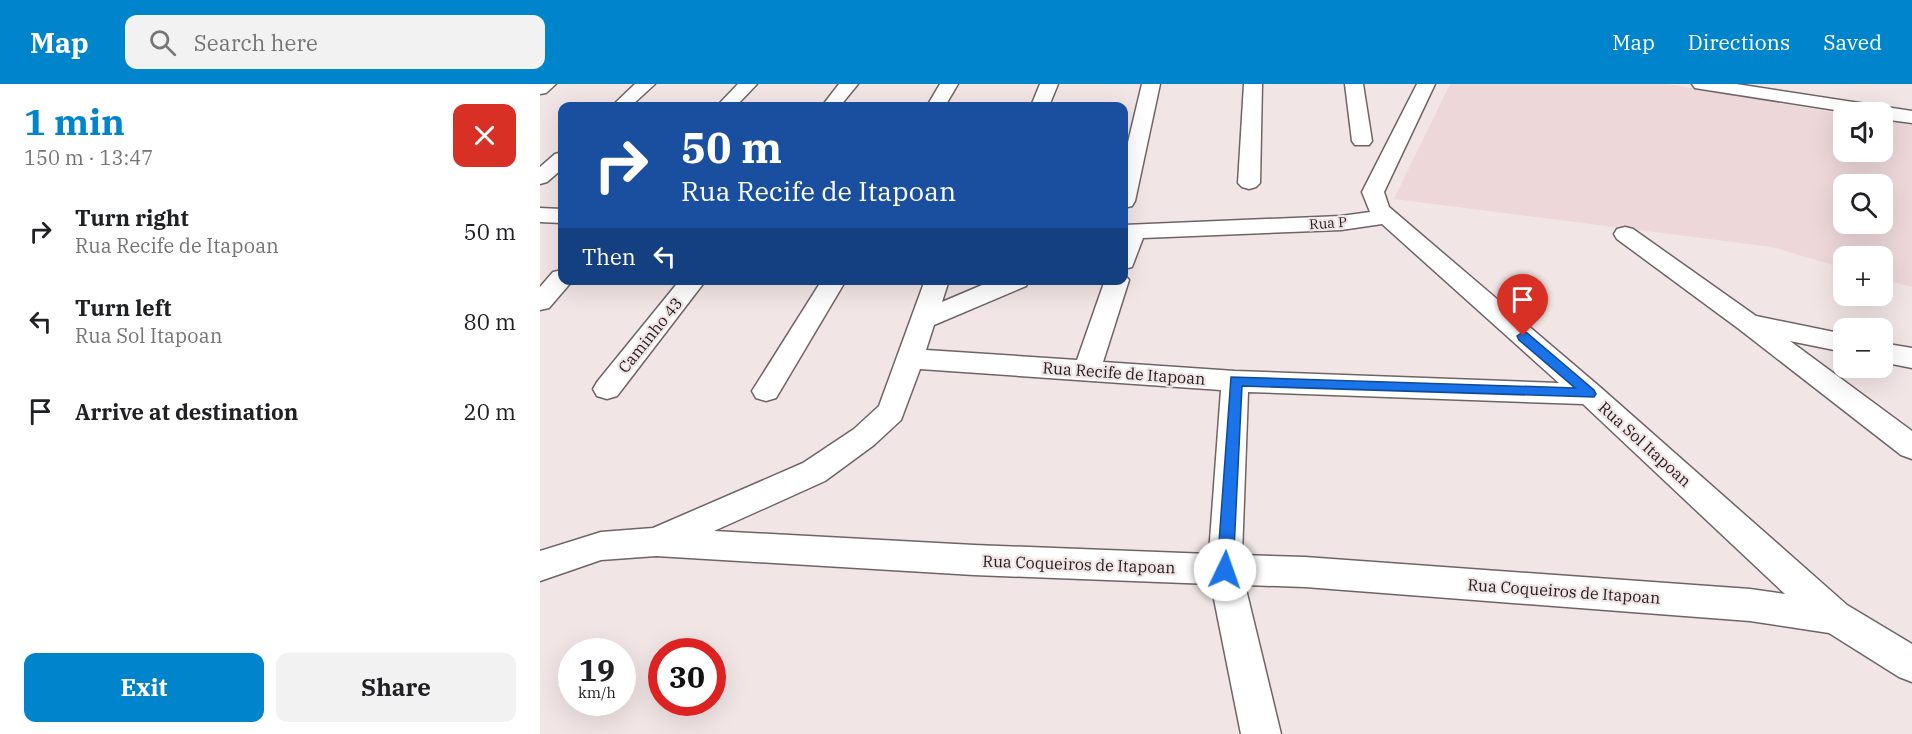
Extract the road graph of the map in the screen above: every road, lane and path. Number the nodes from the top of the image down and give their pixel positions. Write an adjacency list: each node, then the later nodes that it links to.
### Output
1 (547, 84): 12 (street)
2 (646, 84): 13 (street)
3 (748, 84): 14 (street)
4 (849, 84): 15 (street)
5 (949, 84): 16 (street)
6 (1049, 84): 17 (street)
7 (1151, 84): 25 (street)
8 (1253, 84): 24 (street)
9 (1354, 84): 21 (street)
10 (1426, 84): 28 (street)
11 (1701, 84): 18 (street)
12 (540, 90)
13 (626, 102)
14 (730, 102)
15 (834, 102)
16 (938, 102)
17 (1042, 102)
18 (1833, 105)
19 (1893, 114): 20 (street)
20 (1912, 117)
21 (1362, 141)
22 (558, 162): 23 (street)
23 (540, 178)
24 (1249, 183)
25 (1128, 184)
26 (540, 215): 27 (street)
27 (558, 216)
28 (1384, 217): 29 (street, Rua P); 48 (street, Rua Sol Itapoan)
29 (1128, 234)
30 (1625, 234): 39 (street)
31 (558, 282): 37 (street)
32 (690, 285): 46 (street, Caminho 43)
33 (831, 285): 47 (street)
34 (935, 285): 38 (street)
35 (1005, 285): 38 (street)
36 (1115, 285): 44 (street)
37 (540, 302)
38 (924, 319): 43 (street)
39 (1748, 323): 40 (street); 49 (street)
40 (1833, 342)
41 (1893, 354): 42 (street)
42 (1912, 358)
43 (910, 359): 44 (street, Rua Recife de Itapoan); 50 (street)
44 (1087, 370): 45 (street, Rua Recife de Itapoan)
45 (1235, 381): 48 (street, Rua Recife de Itapoan); 52 (street)
46 (607, 389)
47 (766, 391)
48 (1590, 394): 53 (street, Rua Sol Itapoan)
49 (1912, 447)
50 (656, 542): 51 (street, Rua Coqueiros de Itapoan); 52 (street, Rua Coqueiros de Itapoan)
51 (540, 566)
52 (1225, 570): 53 (street, Rua Coqueiros de Itapoan); 55 (street)
53 (1835, 617): 54 (street, Rua Sol Itapoan)
54 (1912, 664)
55 (1261, 734)

